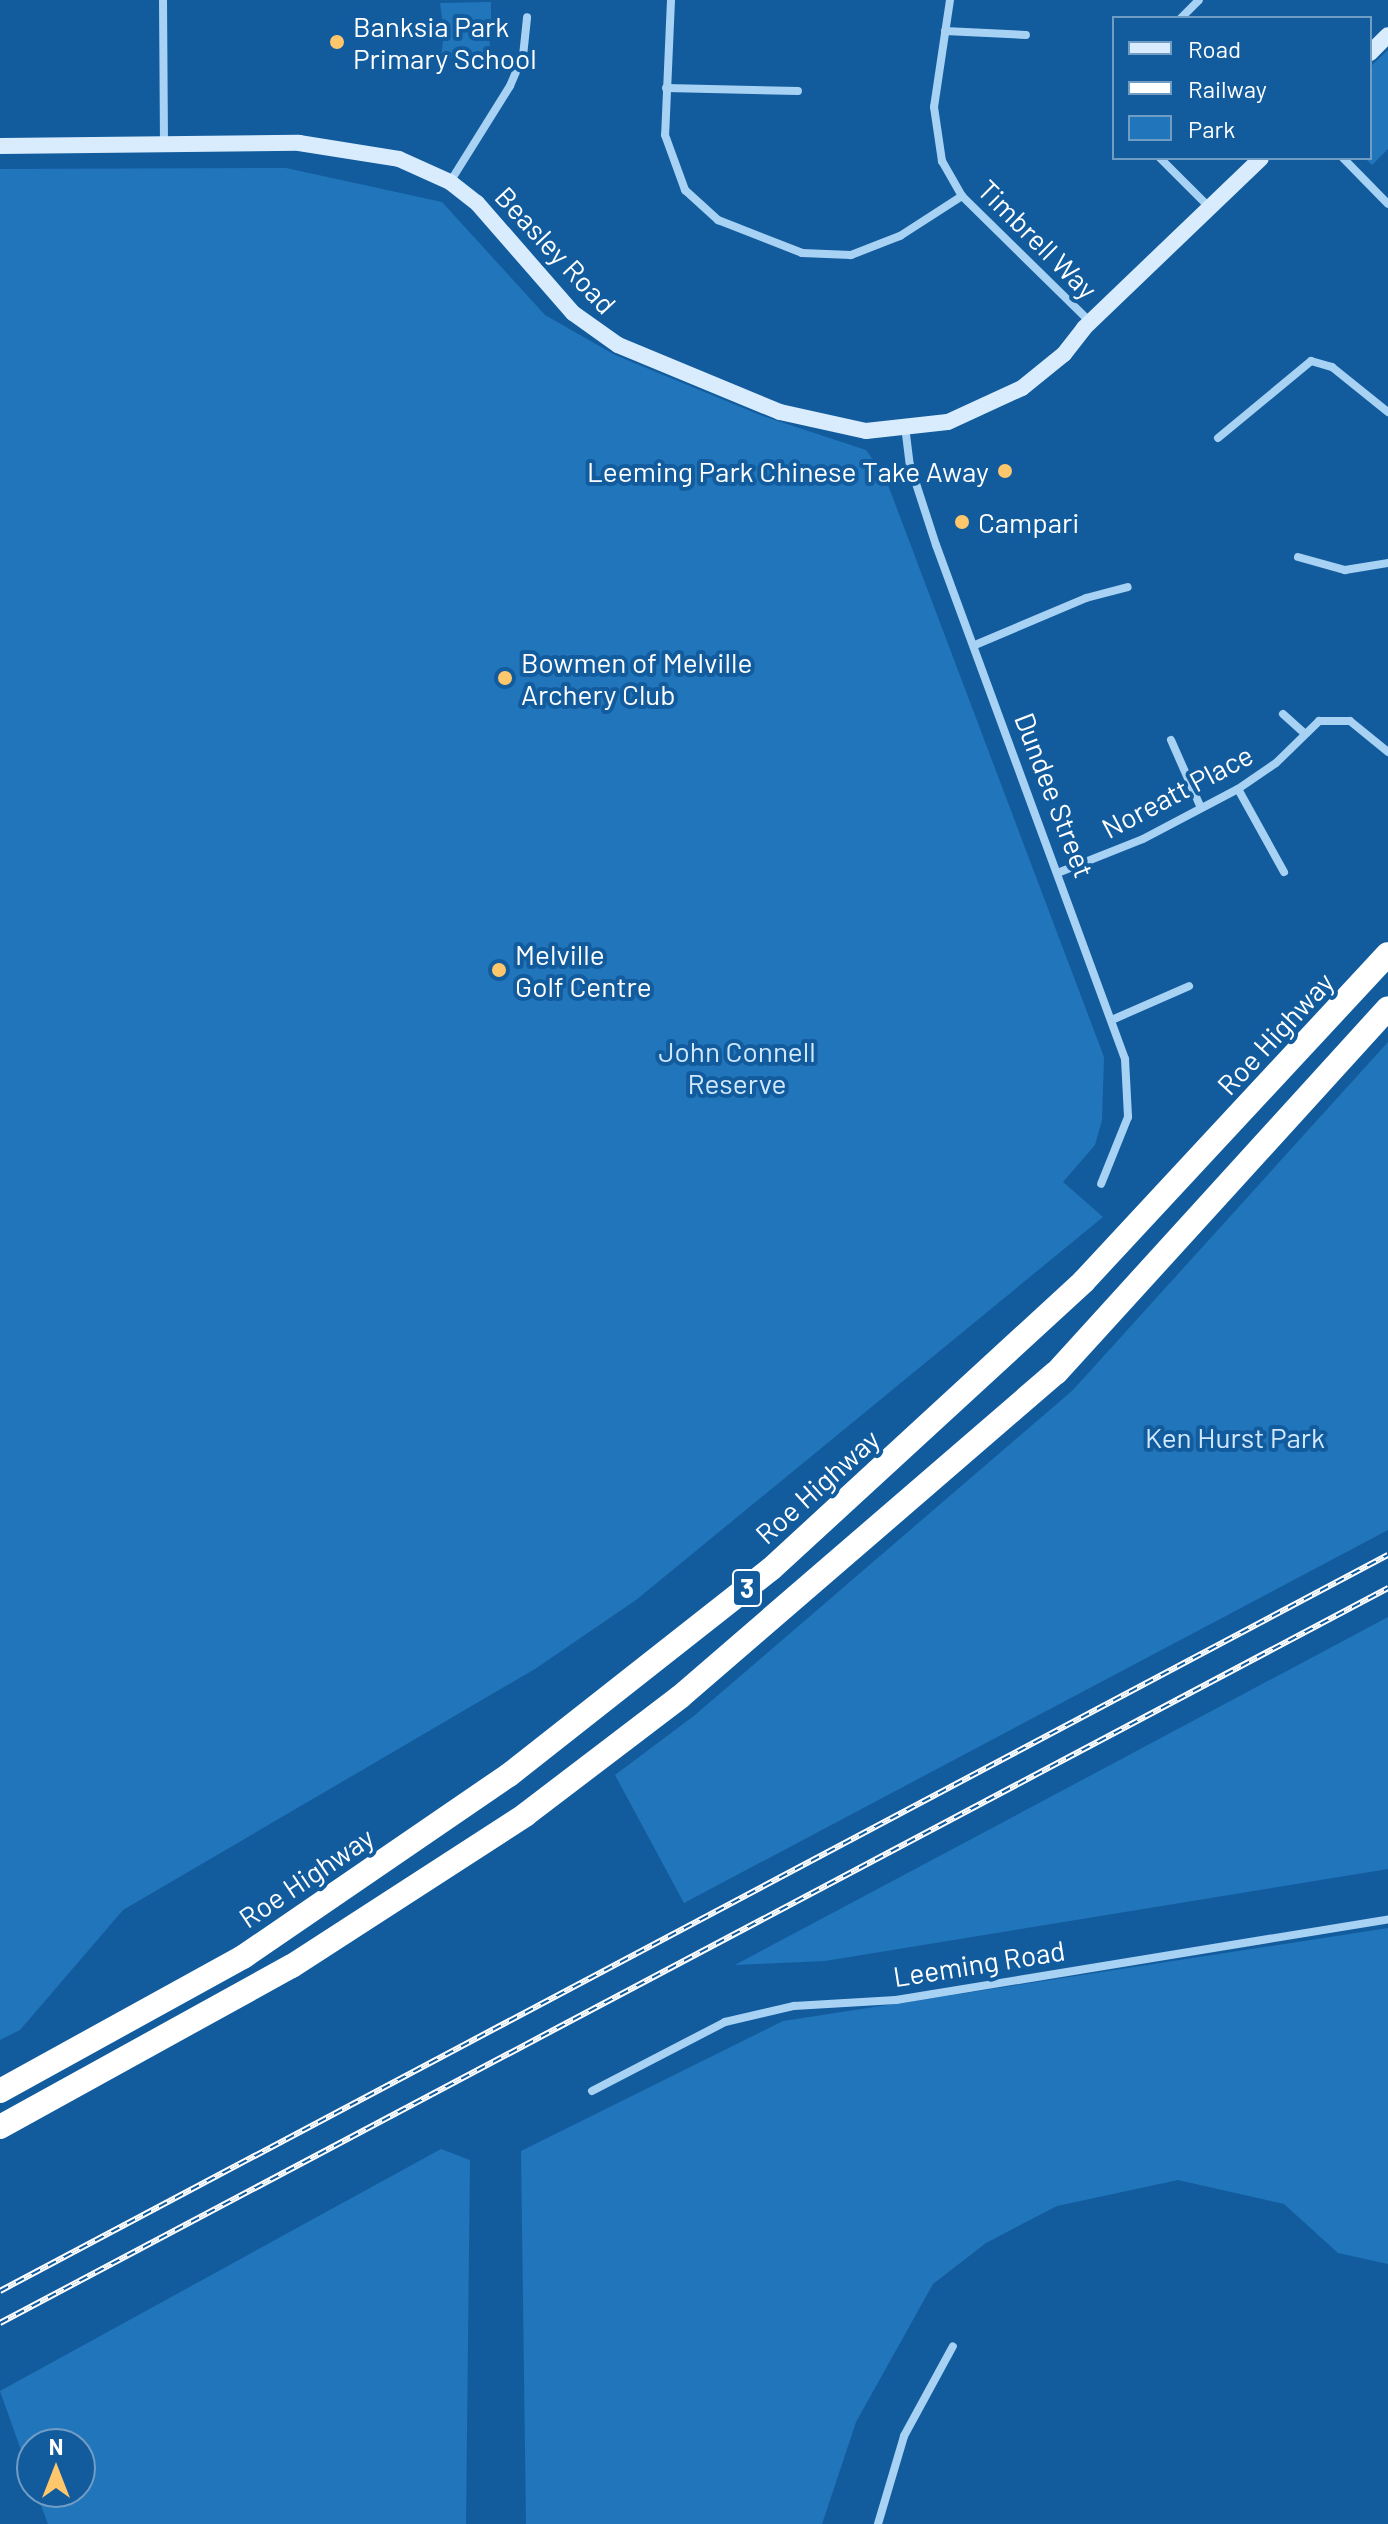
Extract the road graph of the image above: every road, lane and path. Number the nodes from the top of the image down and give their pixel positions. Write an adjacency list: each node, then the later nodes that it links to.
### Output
1 (163, 0): 14 (street)
2 (671, 0): 11 (street)
3 (950, 0): 7 (street, Timbrell Way)
4 (1199, 0): 5 (street)
5 (1183, 16)
6 (527, 17): 19 (street)
7 (945, 31): 8 (street); 20 (street, Timbrell Way)
8 (1026, 35)
9 (1388, 35): 10 (main road)
10 (1372, 51)
11 (666, 88): 12 (street); 20 (street)
12 (798, 91)
13 (0, 139): 14 (main road, Beasley Road)
14 (164, 141): 15 (main road, Beasley Road); 19 (main road, Beasley Road)
15 (0, 146)
16 (1162, 160): 22 (street)
17 (1259, 160): 22 (main road, Beasley Road)
18 (1345, 160): 21 (street)
19 (452, 178): 25 (main road, Beasley Road)
20 (962, 196): 23 (street, Timbrell Way)
21 (1388, 204)
22 (1209, 207): 23 (main road, Beasley Road)
23 (1087, 325): 25 (main road, Beasley Road)
24 (1388, 412): 26 (street)
25 (905, 426): 30 (street, Dundee Street)
26 (1218, 438)
27 (1298, 557): 28 (street)
28 (1388, 563)
29 (1128, 587): 30 (street)
30 (975, 645): 37 (street, Dundee Street)
31 (1283, 714): 32 (street)
32 (1304, 733): 34 (street, Noreatt Place); 35 (street, Noreatt Place)
33 (1171, 740): 36 (street)
34 (1388, 752)
35 (1238, 789): 36 (street, Noreatt Place); 38 (street)
36 (1201, 808): 37 (street, Noreatt Place)
37 (1060, 872): 42 (street, Dundee Street)
38 (1284, 872)
39 (1388, 954): 45 (highway, Roe Highway / 3)
40 (1189, 986): 42 (street)
41 (1388, 1008): 47 (highway, 3)
42 (1114, 1019): 43 (street, Dundee Street)
43 (1101, 1184)
44 (1388, 1919): 46 (street, Leeming Road)
45 (0, 2091)
46 (592, 2091)
47 (0, 2127)
48 (953, 2346): 49 (street)
49 (878, 2524)

